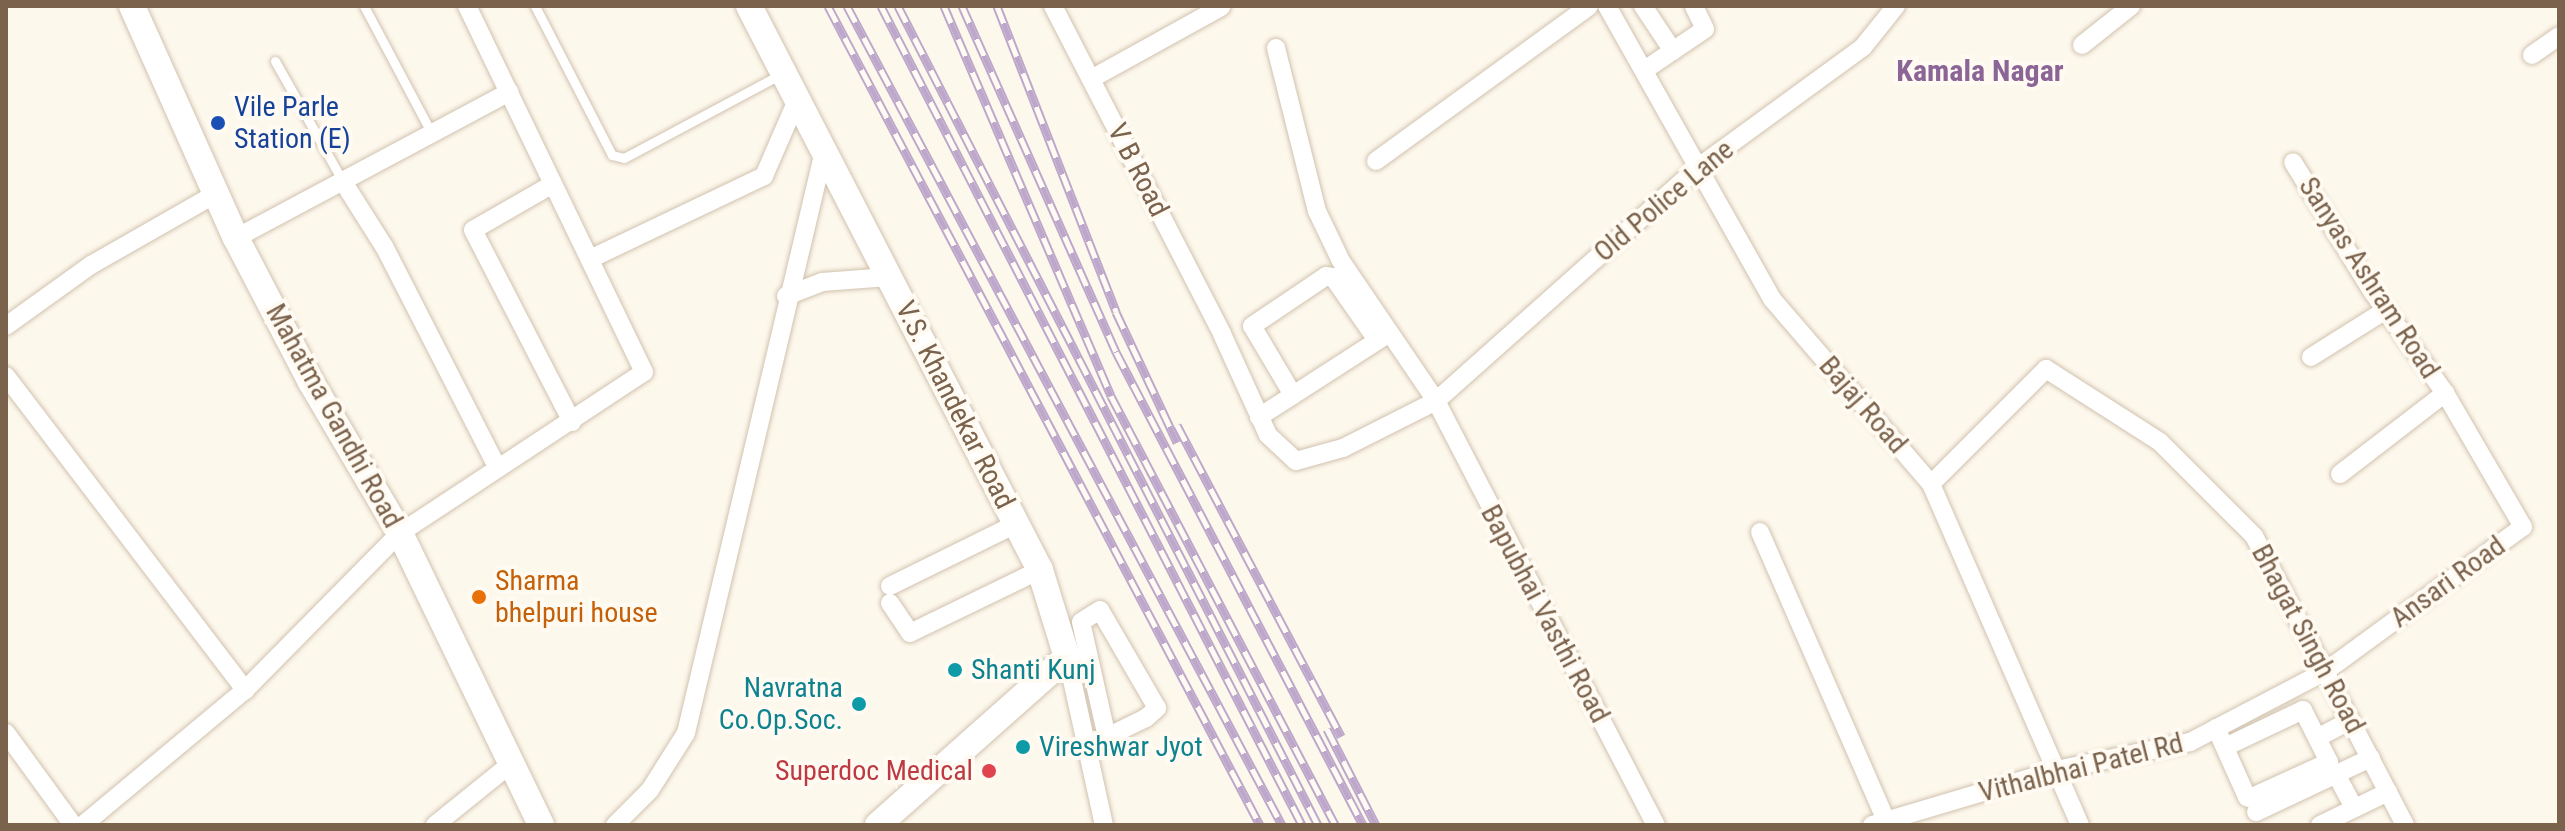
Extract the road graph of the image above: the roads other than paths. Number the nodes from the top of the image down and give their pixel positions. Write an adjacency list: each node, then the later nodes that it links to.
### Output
1 (132, 6): 32 (street, Mahatma Gandhi Road)
2 (364, 6): 25 (lane)
3 (467, 6): 23 (street)
4 (535, 6): 21 (lane)
5 (749, 6): 21 (street, V.S. Khandekar Road)
6 (1053, 6): 22 (street, V B Road)
7 (1589, 6): 27 (street)
8 (1607, 6): 20 (street, Bajaj Road)
9 (1643, 6): 17 (street)
10 (1694, 6): 17 (street)
11 (1896, 6): 29 (street, Old Police Lane)
12 (2131, 6): 15 (street)
13 (1221, 7): 22 (street)
14 (2559, 36): 18 (street)
15 (2082, 45)
16 (1276, 48): 39 (street)
17 (1673, 51): 20 (street)
18 (2532, 55)
19 (275, 61): 30 (lane)
20 (1646, 69): 29 (street, Bajaj Road)
21 (784, 73): 24 (street, V.S. Khandekar Road)
22 (1091, 79): 45 (street, V B Road)
23 (509, 92): 25 (street); 31 (street)
24 (797, 100): 26 (street, V.S. Khandekar Road); 34 (street)
25 (431, 132): 30 (street)
26 (824, 151): 35 (street, V.S. Khandekar Road); 36 (street)
27 (1376, 161)
28 (2293, 162): 37 (street, Sanyas Ashram Road)
29 (1696, 169): 44 (street, Old Police Lane); 49 (street, Bajaj Road)
30 (342, 180): 33 (street); 47 (street)
31 (553, 184): 34 (street); 46 (street)
32 (217, 193): 33 (street, Mahatma Gandhi Road); 38 (street)
33 (236, 238): 52 (street, Mahatma Gandhi Road)
34 (590, 259): 46 (street)
35 (889, 277): 36 (street); 50 (street, V.S. Khandekar Road)
36 (786, 296): 78 (street)
37 (2386, 310): 40 (street); 42 (street, Sanyas Ashram Road)
38 (6, 326)
39 (1384, 336): 43 (street); 43 (street); 44 (street)
40 (2311, 357)
41 (6, 376): 56 (street)
42 (2445, 393): 48 (street); 55 (street, Ansari Road)
43 (1293, 395): 45 (street)
44 (1436, 401): 45 (street, Old Police Lane); 81 (street, Bapubhai Vasthi Road)
45 (1259, 417)
46 (572, 422): 47 (street)
47 (497, 467): 52 (street)
48 (2340, 474)
49 (1931, 484): 55 (street, Bhagat Singh Road); 68 (street, Bajaj Road)
50 (1016, 524): 53 (street, V.S. Khandekar Road); 53 (street)
51 (1760, 532): 73 (street)
52 (400, 533): 56 (street); 67 (street, Mahatma Gandhi Road)
53 (1040, 570): 54 (street, V.S. Khandekar Road)
54 (1070, 638): 62 (street); 62 (street); 64 (street, V.S. Khandekar Road); 79 (street)
55 (2326, 671): 57 (street, Vithalbhai Patel Rd); 58 (street, Bhagat Singh Road)
56 (245, 690): 75 (street)
57 (2254, 708): 59 (street, Vithalbhai Patel Rd); 60 (street)
58 (2351, 720): 63 (street); 66 (street, Bhagat Singh Road)
59 (2216, 728): 65 (street); 68 (street, Vithalbhai Patel Rd)
60 (2265, 728): 63 (street); 65 (street)
61 (6, 733): 74 (street)
62 (1107, 737): 64 (street)
63 (2319, 737): 65 (street)
64 (1089, 745): 80 (street, V.S. Khandekar Road)
65 (2225, 747)
66 (2371, 758): 69 (street); 70 (street, Bhagat Singh Road)
67 (513, 762): 76 (street); 77 (street, Mahatma Gandhi Road)
68 (2057, 770): 73 (street, Vithalbhai Patel Rd); 82 (street, Bajaj Road)
69 (2336, 774): 71 (street); 72 (street)
70 (2388, 792): 71 (street); 84 (street, Bhagat Singh Road)
71 (2354, 808): 83 (street)
72 (2256, 812)
73 (1879, 823)
74 (73, 825)
75 (83, 825)
76 (435, 825)
77 (541, 825)
78 (615, 825)
79 (878, 825)
80 (1104, 825)
81 (1656, 825)
82 (2080, 825)
83 (2320, 825)
84 (2405, 825)

